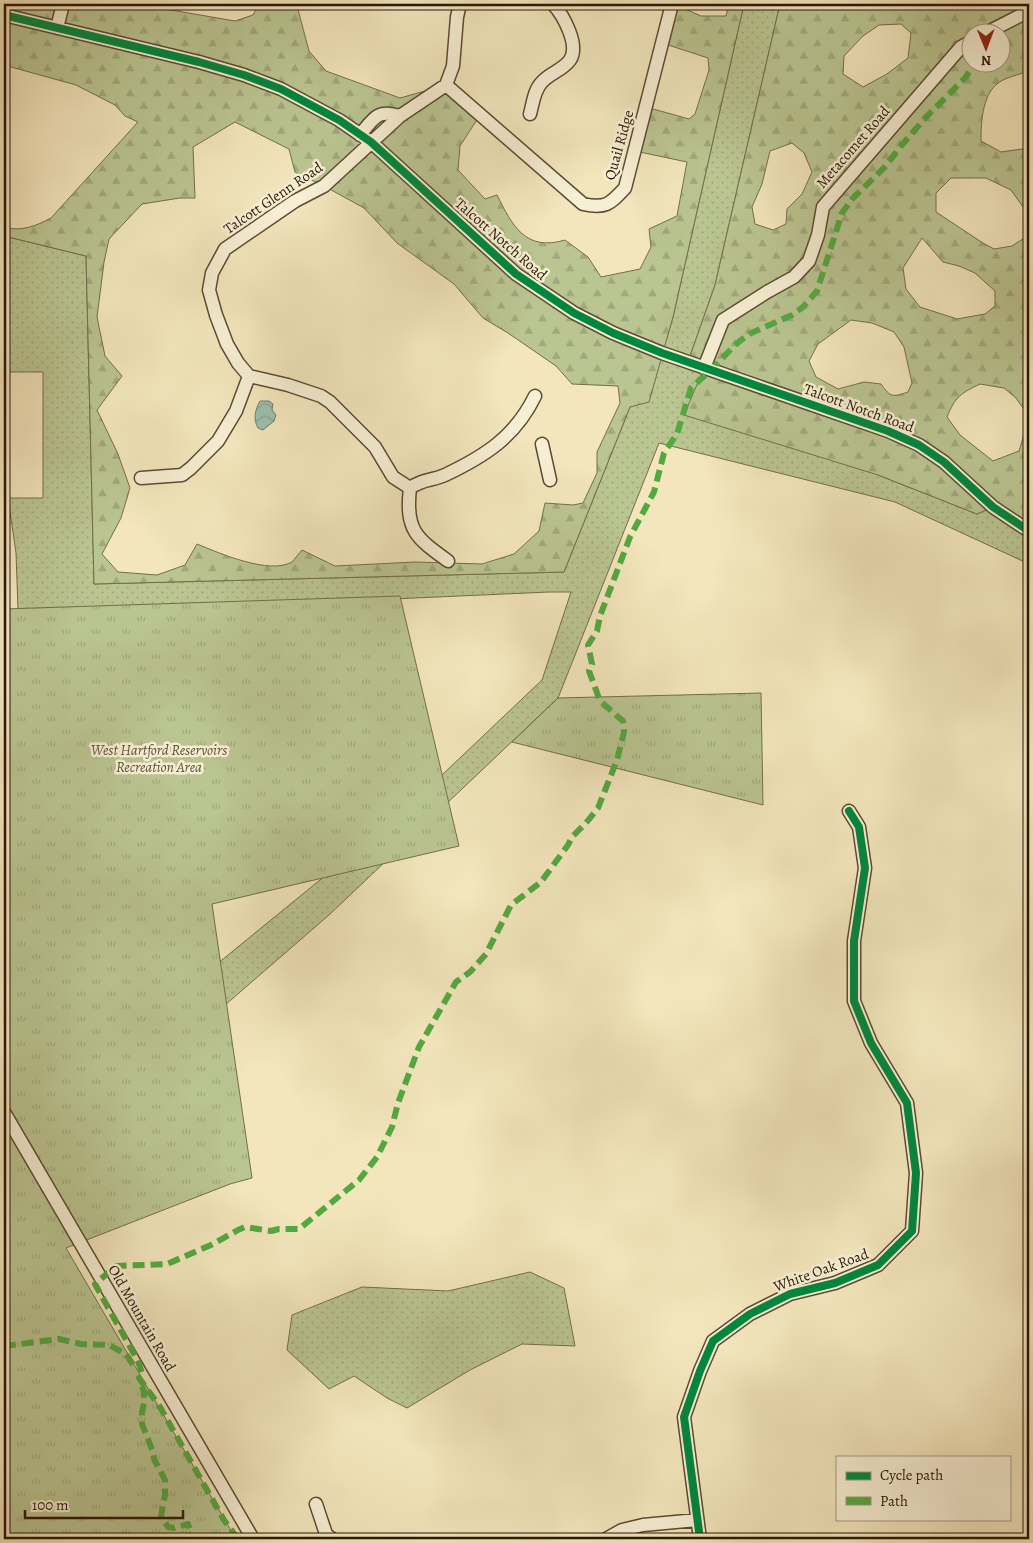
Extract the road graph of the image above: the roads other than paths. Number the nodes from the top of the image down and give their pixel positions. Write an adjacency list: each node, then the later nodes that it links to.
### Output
1 (63, 4): 8 (street)
2 (460, 4): 10 (street)
3 (553, 4): 11 (street)
4 (672, 4): 10 (street, Quail Ridge)
5 (1029, 11): 7 (street)
6 (4, 14): 8 (street, Talcott Notch Road)
7 (1008, 22)
8 (57, 28): 13 (street, Talcott Notch Road)
9 (960, 47): 15 (street, Metacomet Road)
10 (446, 85): 12 (street, Talcott Glenn Road)
11 (530, 114)
12 (400, 116): 13 (street); 14 (street, Talcott Glenn Road)
13 (360, 135): 14 (street, Talcott Notch Road)
14 (371, 142): 15 (street, Talcott Notch Road); 16 (street, Talcott Glenn Road)
15 (704, 368): 22 (street, Talcott Notch Road)
16 (249, 376): 19 (street); 21 (street)
17 (535, 396): 21 (street)
18 (542, 444): 20 (street)
19 (141, 478)
20 (550, 480)
21 (410, 488): 23 (street)
22 (1029, 531)
23 (448, 561)
24 (849, 811): 27 (street, White Oak Road)
25 (4, 1112): 28 (street, Old Mountain Road)
26 (316, 1504): 29 (street)
27 (697, 1520): 30 (street); 31 (street, White Oak Road)
28 (253, 1539)
29 (332, 1539)
30 (606, 1539)
31 (700, 1539)

